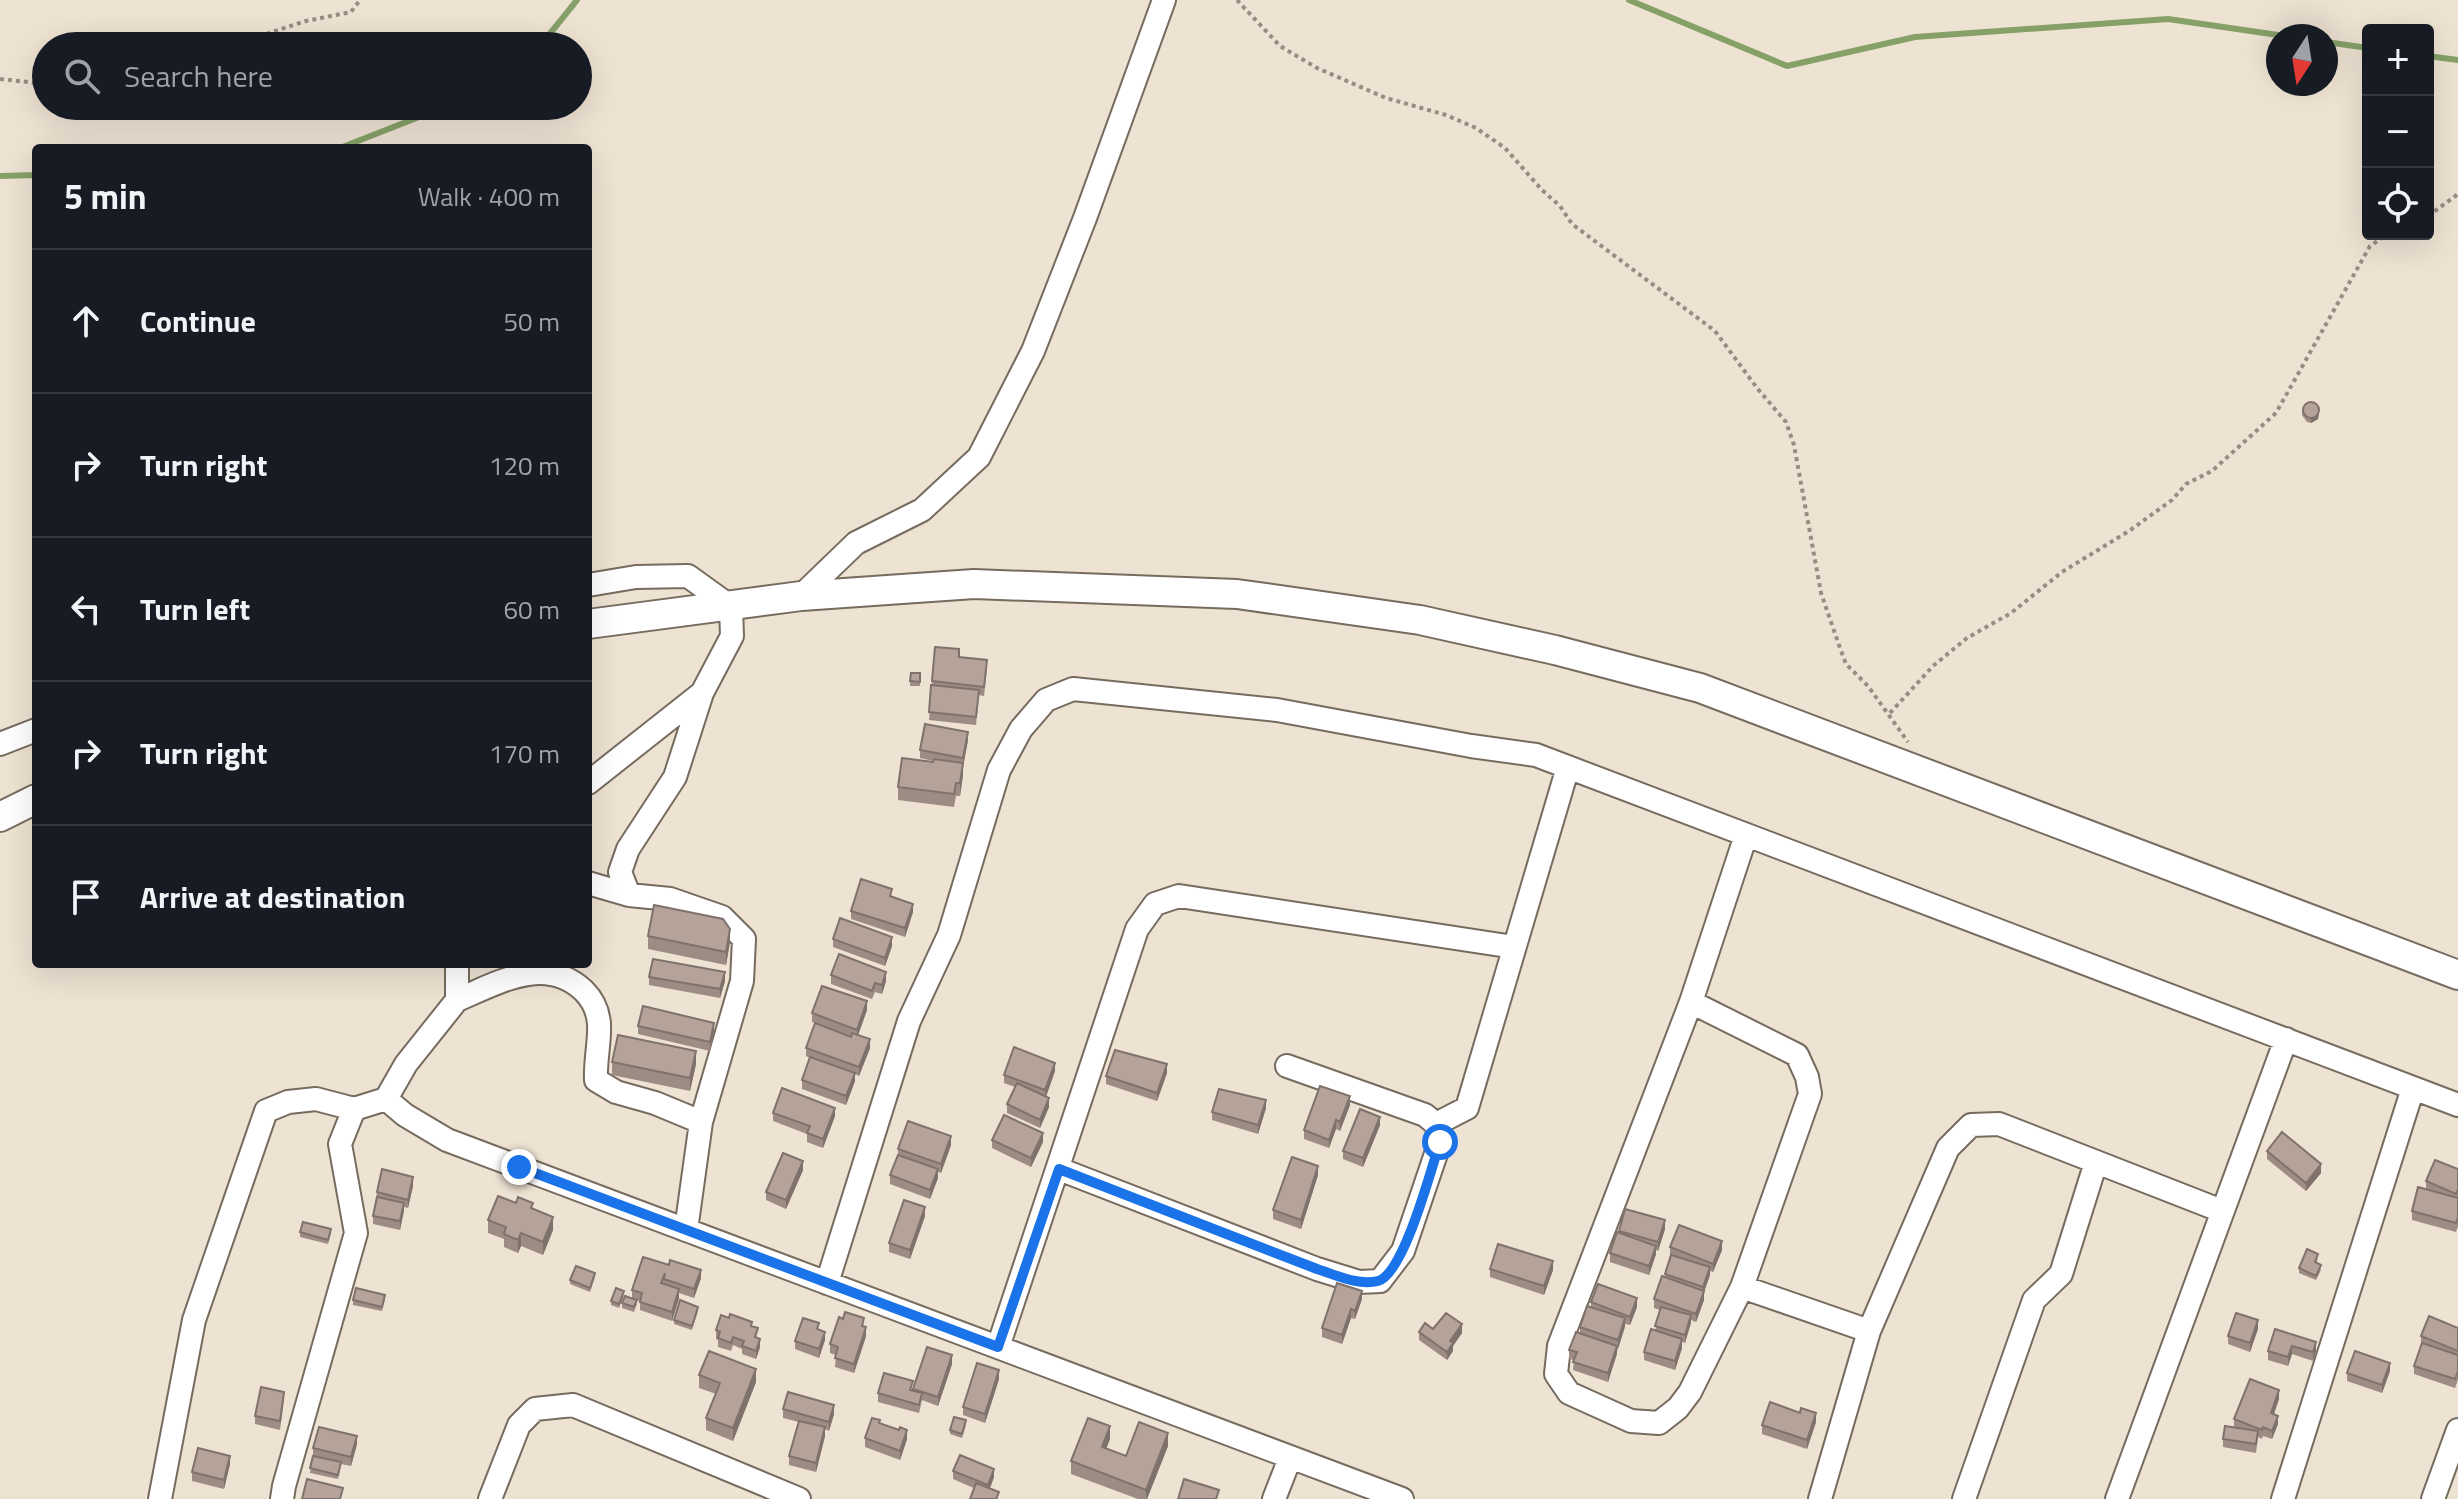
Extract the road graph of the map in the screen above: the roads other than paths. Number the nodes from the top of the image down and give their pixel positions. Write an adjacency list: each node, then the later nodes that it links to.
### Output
1 (1164, 0): 3 (street)
2 (592, 584): 4 (street)
3 (801, 596): 4 (main road); 18 (main road)
4 (731, 607): 5 (main road); 6 (street)
5 (592, 624)
6 (702, 693): 10 (street); 15 (street)
7 (32, 732): 8 (street)
8 (0, 744)
9 (1568, 767): 13 (street); 16 (street); 33 (street)
10 (592, 780)
11 (32, 801): 12 (main road)
12 (0, 817)
13 (1746, 835): 20 (street); 21 (street)
14 (592, 884): 15 (street)
15 (629, 895): 27 (street)
16 (1514, 947): 28 (street); 30 (street)
17 (457, 968): 19 (street)
18 (2458, 975)
19 (457, 1000): 24 (street); 27 (street)
20 (1691, 1002): 34 (street); 34 (street)
21 (2286, 1039): 23 (street); 31 (street)
22 (1287, 1066): 28 (street)
23 (2413, 1088): 25 (street); 48 (street)
24 (386, 1099): 26 (street); 32 (street)
25 (2458, 1105)
26 (354, 1109): 40 (street); 41 (street)
27 (701, 1122): 32 (street)
28 (1436, 1124): 30 (street)
29 (2096, 1162): 31 (street); 35 (street); 46 (street)
30 (1059, 1169): 36 (street)
31 (2222, 1211): 47 (street)
32 (686, 1230): 33 (street)
33 (827, 1283): 36 (street)
34 (1742, 1287): 35 (street)
35 (1869, 1331): 45 (street)
36 (998, 1347): 38 (street)
37 (2458, 1430): 49 (street)
38 (1290, 1458): 43 (street); 44 (street)
39 (793, 1498): 42 (street)
40 (160, 1499)
41 (282, 1499)
42 (490, 1499)
43 (1274, 1499)
44 (1402, 1499)
45 (1820, 1499)
46 (1964, 1499)
47 (2117, 1499)
48 (2283, 1499)
49 (2433, 1499)

